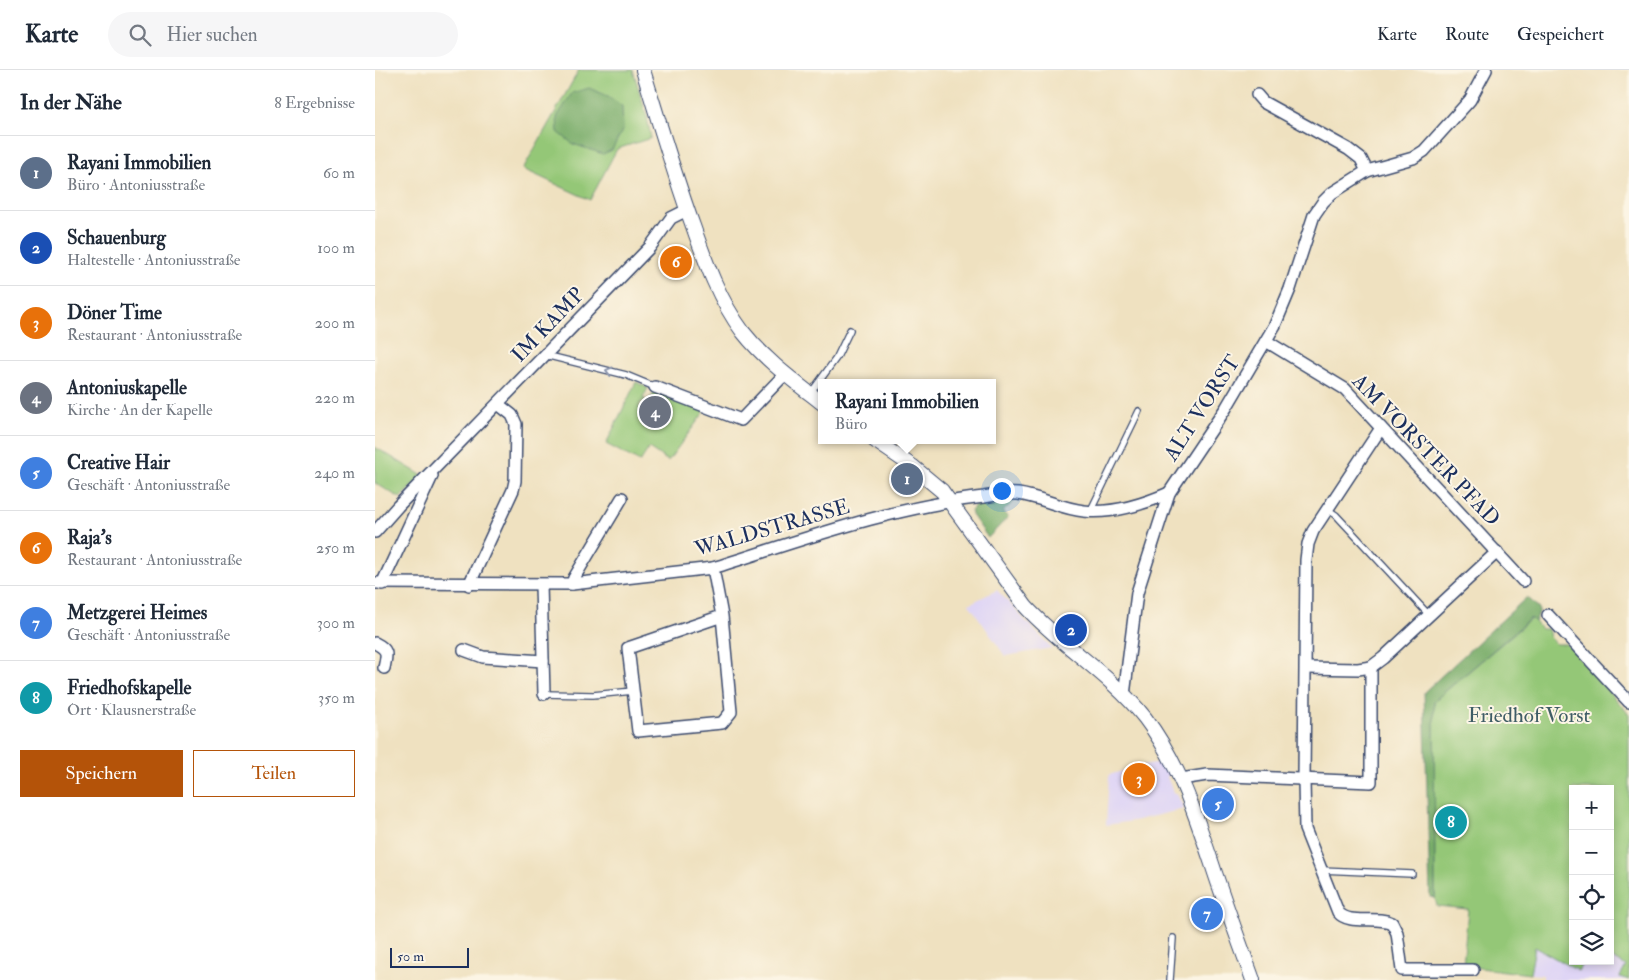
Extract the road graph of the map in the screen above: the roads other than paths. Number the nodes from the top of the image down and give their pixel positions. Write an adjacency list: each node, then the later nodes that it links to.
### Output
1 (643, 70): 5 (street)
2 (1486, 70): 4 (street, ALT VORST)
3 (1257, 96): 4 (street)
4 (1367, 171): 7 (street, ALT VORST)
5 (687, 210): 8 (street, IM KAMP); 9 (street)
6 (850, 330): 10 (lane)
7 (1266, 342): 17 (street, AM VORSTER PFAD); 20 (street, ALT VORST)
8 (545, 355): 12 (lane, one-way to 8); 15 (street, IM KAMP)
9 (785, 374): 12 (street); 13 (street)
10 (821, 379)
11 (818, 383): 13 (lane)
12 (655, 387)
13 (810, 394): 14 (street)
14 (818, 400)
15 (498, 404): 19 (street, IM KAMP); 31 (street)
16 (1139, 411): 24 (lane)
17 (1381, 428): 23 (street); 26 (street, AM VORSTER PFAD)
18 (879, 444): 22 (street)
19 (435, 468): 25 (street, IM KAMP); 29 (street, IM KAMP)
20 (1169, 493): 24 (street, WALDSTRASSE); 44 (street, ALT VORST)
21 (622, 498): 30 (street)
22 (950, 502): 24 (street, WALDSTRASSE); 27 (street, WALDSTRASSE); 44 (street)
23 (1327, 509): 33 (lane); 41 (street)
24 (1090, 512)
25 (375, 532)
26 (1497, 552): 28 (street, AM VORSTER PFAD); 33 (street)
27 (713, 568): 30 (street, WALDSTRASSE); 35 (street)
28 (1523, 581)
29 (378, 584): 31 (street, WALDSTRASSE)
30 (572, 584): 32 (street, WALDSTRASSE)
31 (469, 585): 32 (street, WALDSTRASSE)
32 (541, 585): 38 (street)
33 (1429, 615): 39 (street)
34 (1548, 615): 45 (street)
35 (721, 616): 42 (street); 42 (street)
36 (375, 643): 40 (street)
37 (464, 650): 38 (street)
38 (543, 661): 43 (street)
39 (1371, 667): 41 (street); 47 (street)
40 (384, 668)
41 (1306, 668): 47 (street)
42 (633, 691): 43 (lane)
43 (544, 694)
44 (1124, 695): 46 (street)
45 (1629, 702)
46 (1181, 779): 47 (street); 54 (street)
47 (1303, 780): 48 (street)
48 (1321, 870): 49 (lane); 52 (street)
49 (1412, 874)
50 (1173, 938): 53 (lane)
51 (1467, 971): 52 (street)
52 (1401, 975)
53 (1170, 980)
54 (1253, 980)

